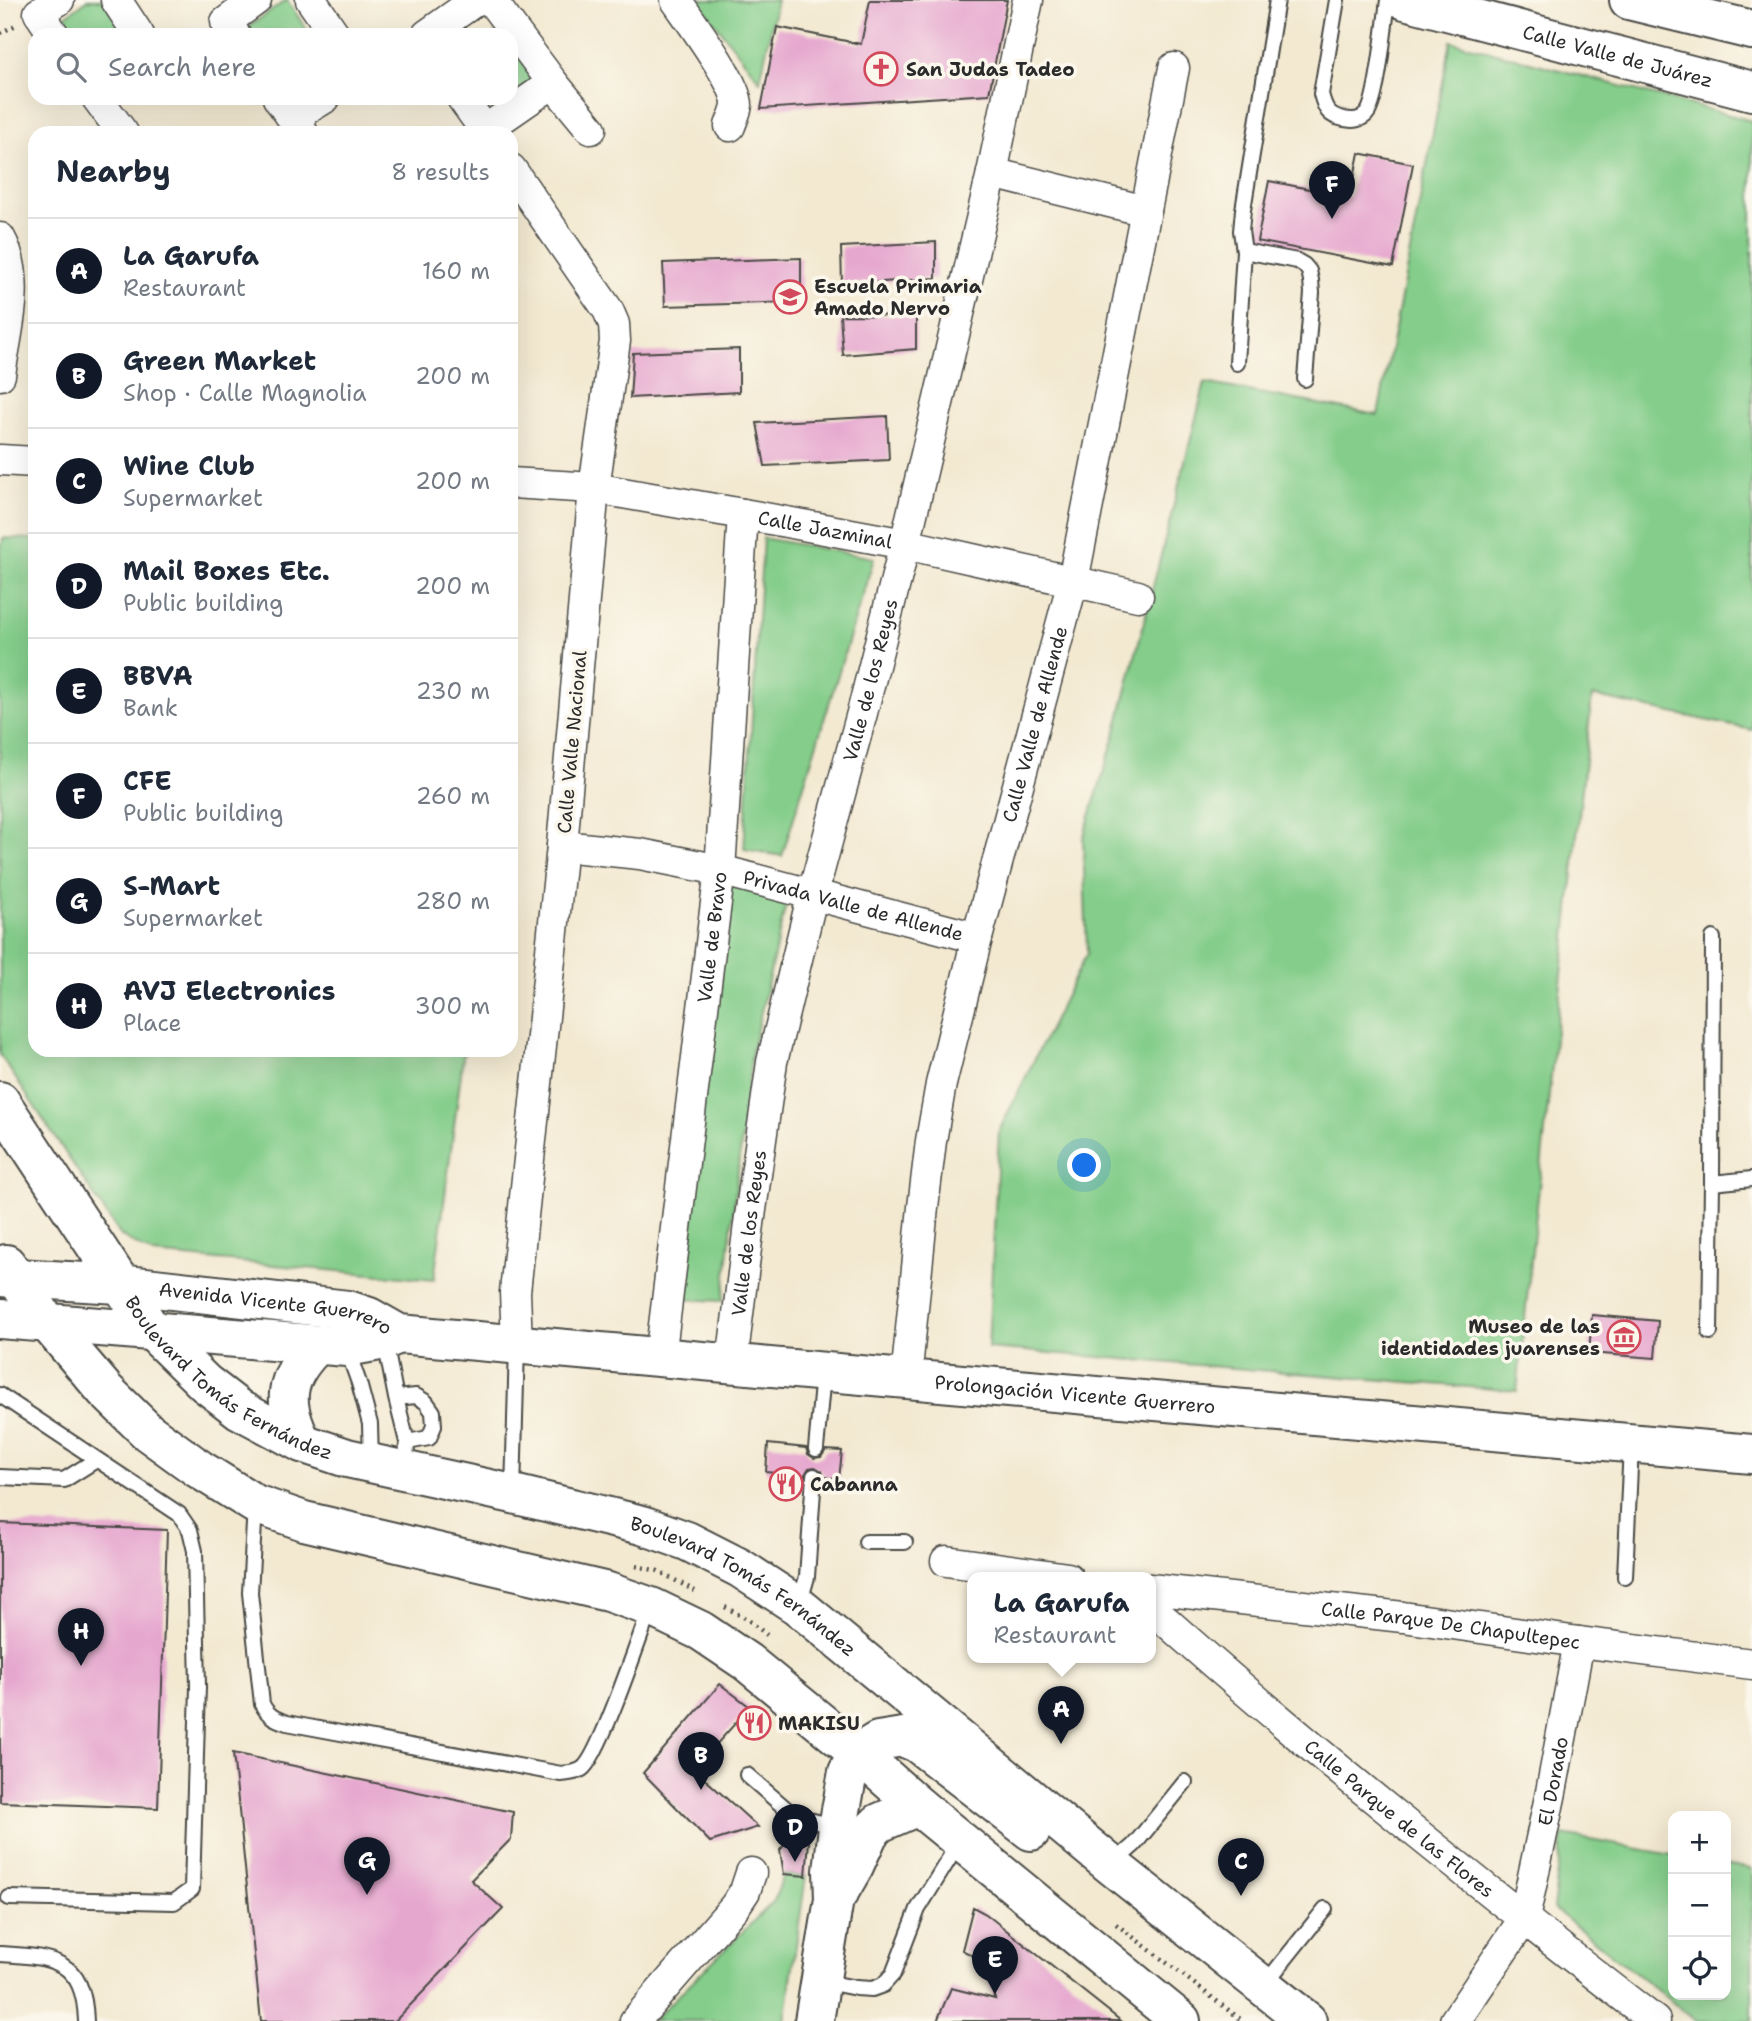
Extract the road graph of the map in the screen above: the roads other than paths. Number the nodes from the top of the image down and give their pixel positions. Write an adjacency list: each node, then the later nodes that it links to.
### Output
1 (116, 0): 14 (street)
2 (256, 0): 15 (street)
3 (311, 0): 16 (street)
4 (476, 0): 17 (street)
5 (491, 0): 18 (street)
6 (676, 0): 31 (street)
7 (1028, 0): 33 (street, Valle de los Reyes)
8 (1277, 0): 37 (lane)
9 (1337, 0): 10 (lane)
10 (1388, 0)
11 (1405, 0): 13 (main road, Calle Valle de Juárez)
12 (1629, 0): 19 (main road)
13 (1443, 5): 23 (main road, Calle Valle de Juárez)
14 (134, 28)
15 (231, 28)
16 (330, 28)
17 (438, 28)
18 (512, 28)
19 (1752, 30)
20 (518, 36): 22 (street)
21 (1174, 68): 35 (street, Calle Valle de Allende)
22 (553, 83): 30 (street); 32 (street)
23 (1752, 91)
24 (105, 105): 28 (street)
25 (312, 105): 27 (street)
26 (467, 105): 29 (street)
27 (291, 116)
28 (118, 126)
29 (482, 126)
30 (493, 126)
31 (730, 126)
32 (591, 129)
33 (992, 173): 35 (street); 46 (street, Valle de los Reyes)
34 (518, 179): 44 (street, Calle Valle Nacional)
35 (1146, 211): 47 (street, Calle Valle de Allende)
36 (0, 239): 39 (street)
37 (1244, 251): 38 (lane); 40 (lane)
38 (1237, 363)
39 (0, 376)
40 (1305, 379)
41 (0, 460): 42 (street)
42 (28, 462)
43 (518, 483): 44 (street, Calle Jazminal)
44 (594, 488): 45 (street, Calle Jazminal); 49 (street, Calle Valle Nacional)
45 (743, 514): 46 (street, Calle Jazminal); 50 (street, Valle de Bravo)
46 (905, 544): 47 (street, Calle Jazminal); 51 (street, Valle de los Reyes)
47 (1073, 581): 48 (street, Calle Jazminal); 52 (street, Calle Valle de Allende)
48 (1138, 596)
49 (562, 846): 50 (street, Privada Valle de Allende); 64 (street, Calle Valle Nacional)
50 (720, 870): 51 (street, Privada Valle de Allende); 66 (street, Valle de Bravo)
51 (813, 893): 52 (street, Privada Valle de Allende); 67 (street, Valle de los Reyes)
52 (977, 938): 69 (street, Calle Valle de Allende)
53 (1713, 938): 56 (lane)
54 (0, 1101): 58 (main road, Boulevard Tomás Fernández)
55 (1752, 1179): 56 (lane)
56 (1712, 1183): 62 (lane)
57 (5, 1270): 58 (main road, Avenida Vicente Guerrero); 60 (main road)
58 (120, 1284): 61 (main road, Boulevard Tomás Fernández); 63 (main road, Avenida Vicente Guerrero)
59 (0, 1319): 60 (main road, Avenida Vicente Guerrero)
60 (47, 1322): 61 (main road, Avenida Vicente Guerrero); 81 (main road)
61 (152, 1331): 65 (main road, Avenida Vicente Guerrero); 72 (main road, Boulevard Tomás Fernández)
62 (1710, 1332)
63 (392, 1337): 64 (main road, Prolongación Vicente Guerrero); 65 (main road, Avenida Vicente Guerrero); 71 (lane)
64 (517, 1345): 66 (main road, Prolongación Vicente Guerrero); 80 (lane)
65 (332, 1346): 72 (main road); 76 (lane)
66 (660, 1358): 67 (main road, Prolongación Vicente Guerrero)
67 (732, 1363): 68 (main road, Prolongación Vicente Guerrero)
68 (823, 1372): 69 (main road, Prolongación Vicente Guerrero); 74 (lane)
69 (906, 1380): 73 (main road, Prolongación Vicente Guerrero)
70 (0, 1395): 77 (lane)
71 (396, 1398): 76 (lane); 76 (lane)
72 (302, 1443): 76 (main road, Boulevard Tomás Fernández)
73 (1631, 1444): 75 (main road, Prolongación Vicente Guerrero); 86 (lane)
74 (816, 1449)
75 (1752, 1454)
76 (394, 1459): 80 (main road, Boulevard Tomás Fernández)
77 (96, 1460): 79 (lane); 101 (lane)
78 (814, 1476): 88 (lane)
79 (0, 1477)
80 (513, 1494): 88 (main road, Boulevard Tomás Fernández)
81 (255, 1504): 89 (main road); 89 (lane)
82 (866, 1542): 83 (lane)
83 (905, 1542)
84 (946, 1561): 85 (street)
85 (1025, 1572)
86 (1625, 1577)
87 (1156, 1590): 91 (street, Calle Parque De Chapultepec)
88 (798, 1606): 99 (main road, Boulevard Tomás Fernández)
89 (651, 1607): 93 (main road)
90 (1156, 1612): 104 (street, Calle Parque de las Flores)
91 (1578, 1642): 92 (street, Calle Parque De Chapultepec); 104 (street, El Dorado)
92 (1752, 1664)
93 (858, 1753): 96 (main road); 97 (main road); 99 (main road)
94 (747, 1775): 97 (lane)
95 (1185, 1782): 99 (lane)
96 (918, 1806): 98 (main road); 102 (main road)
97 (838, 1827): 102 (main road)
98 (960, 1841): 106 (lane); 111 (main road)
99 (1111, 1865): 107 (main road, Boulevard Tomás Fernández)
100 (751, 1873): 109 (street)
101 (9, 1898)
102 (834, 1899): 106 (main road)
103 (1325, 1909): 107 (lane)
104 (1524, 1919): 113 (street); 114 (street, Calle Parque de las Flores)
105 (0, 1954): 108 (lane)
106 (820, 1980): 110 (main road)
107 (1264, 1985): 112 (main road, Boulevard Tomás Fernández)
108 (86, 2021)
109 (635, 2021)
110 (814, 2021)
111 (1181, 2021)
112 (1307, 2021)
113 (1455, 2021)
114 (1655, 2021)

